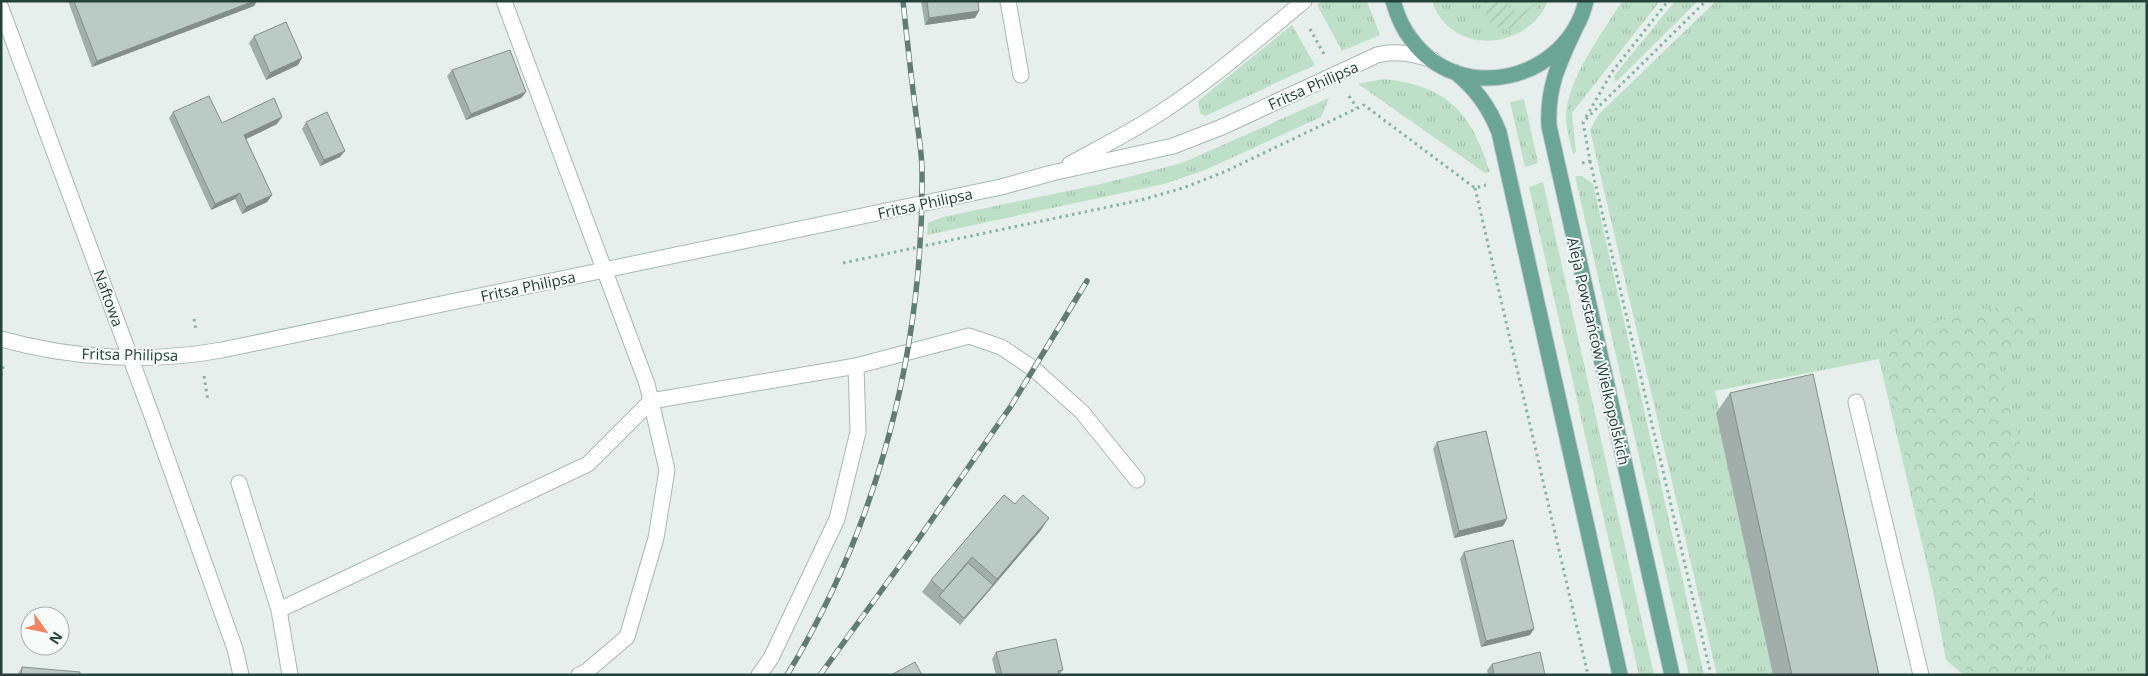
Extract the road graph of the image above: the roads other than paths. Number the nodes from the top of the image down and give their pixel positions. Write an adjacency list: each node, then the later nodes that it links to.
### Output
1 (504, 1): 12 (street)
2 (1008, 1): 10 (street)
3 (1304, 1): 11 (street, Fritsa Philipsa)
4 (1393, 1): 8 (main road)
5 (1586, 2): 7 (main road)
6 (1, 8): 14 (street, Naftowa)
7 (1575, 29): 9 (main road); 26 (main road, Aleja Powstańców Wielkopolskich)
8 (1433, 60): 9 (main road); 11 (street, Fritsa Philipsa)
9 (1454, 72): 25 (main road)
10 (1021, 75)
11 (1052, 173): 12 (street, Fritsa Philipsa)
12 (606, 270): 14 (street, Fritsa Philipsa); 16 (street)
13 (1, 339): 14 (street, Fritsa Philipsa)
14 (130, 357): 21 (street, Naftowa)
15 (856, 366): 16 (street); 18 (street); 24 (street)
16 (651, 400): 20 (street); 23 (street)
17 (1856, 402): 27 (street)
18 (1137, 480)
19 (239, 483): 20 (street)
20 (279, 610): 22 (street)
21 (241, 675)
22 (290, 675)
23 (579, 675)
24 (759, 675)
25 (1620, 675)
26 (1672, 675)
27 (1922, 675)

